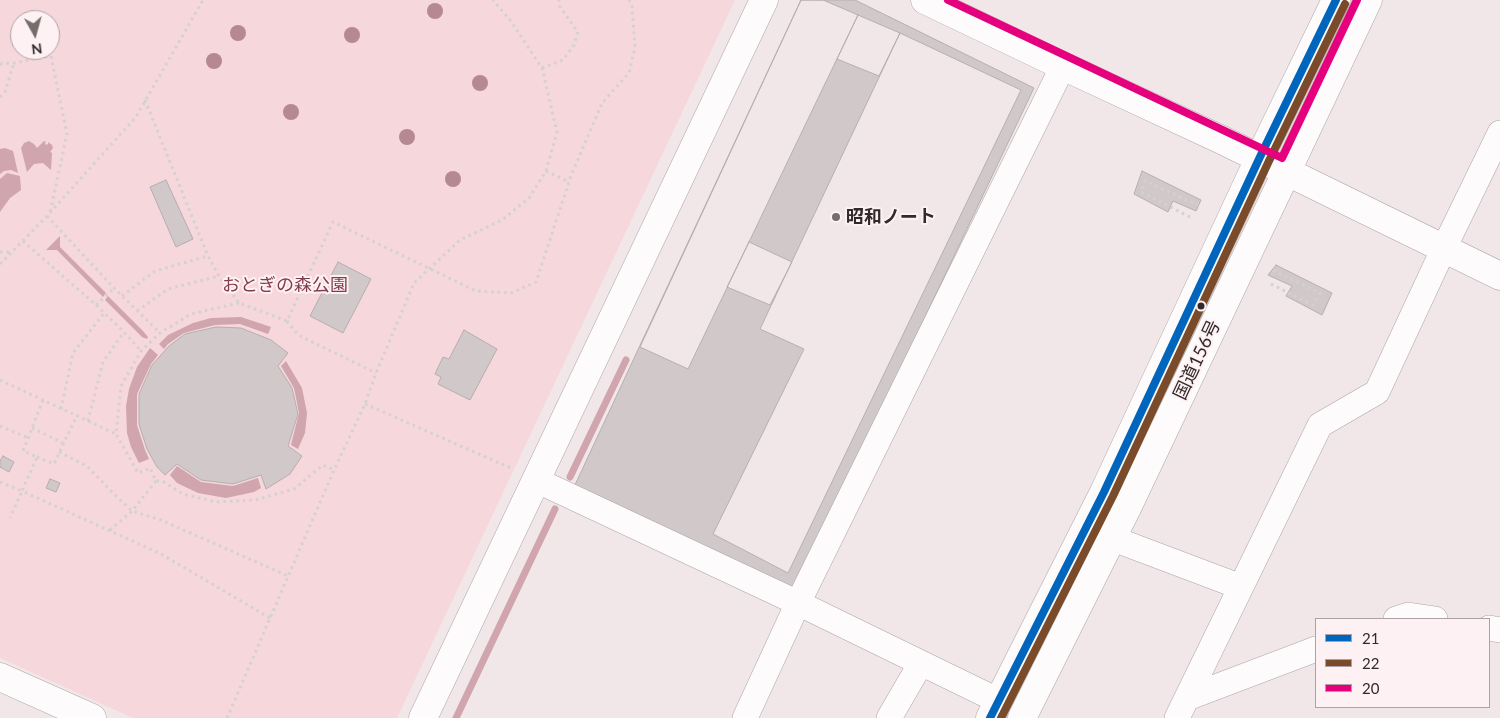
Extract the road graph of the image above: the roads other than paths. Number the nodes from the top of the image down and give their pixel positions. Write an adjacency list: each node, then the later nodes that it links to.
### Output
1 (764, 0): 11 (main road)
2 (925, 0): 5 (main road)
3 (1336, 0): 7 (main road, 国道156号)
4 (1368, 0): 8 (main road, 国道156号)
5 (1063, 66): 7 (main road); 14 (street)
6 (1500, 134): 9 (street)
7 (1259, 159): 8 (main road); 21 (main road, 国道156号)
8 (1287, 171): 9 (main road); 12 (main road, 国道156号)
9 (1444, 248): 10 (main road); 13 (street)
10 (1500, 276)
11 (536, 480): 14 (street); 23 (main road)
12 (1111, 538): 13 (street); 26 (main road, 国道156号)
13 (1241, 587): 20 (street)
14 (798, 603): 18 (street); 24 (street)
15 (1399, 618): 16 (street)
16 (1428, 618)
17 (1315, 649): 20 (street)
18 (921, 663): 21 (street); 25 (street)
19 (0, 677): 22 (main road)
20 (1182, 708)
21 (995, 709)
22 (92, 718)
23 (423, 718)
24 (745, 718)
25 (889, 718)
26 (1024, 718)

